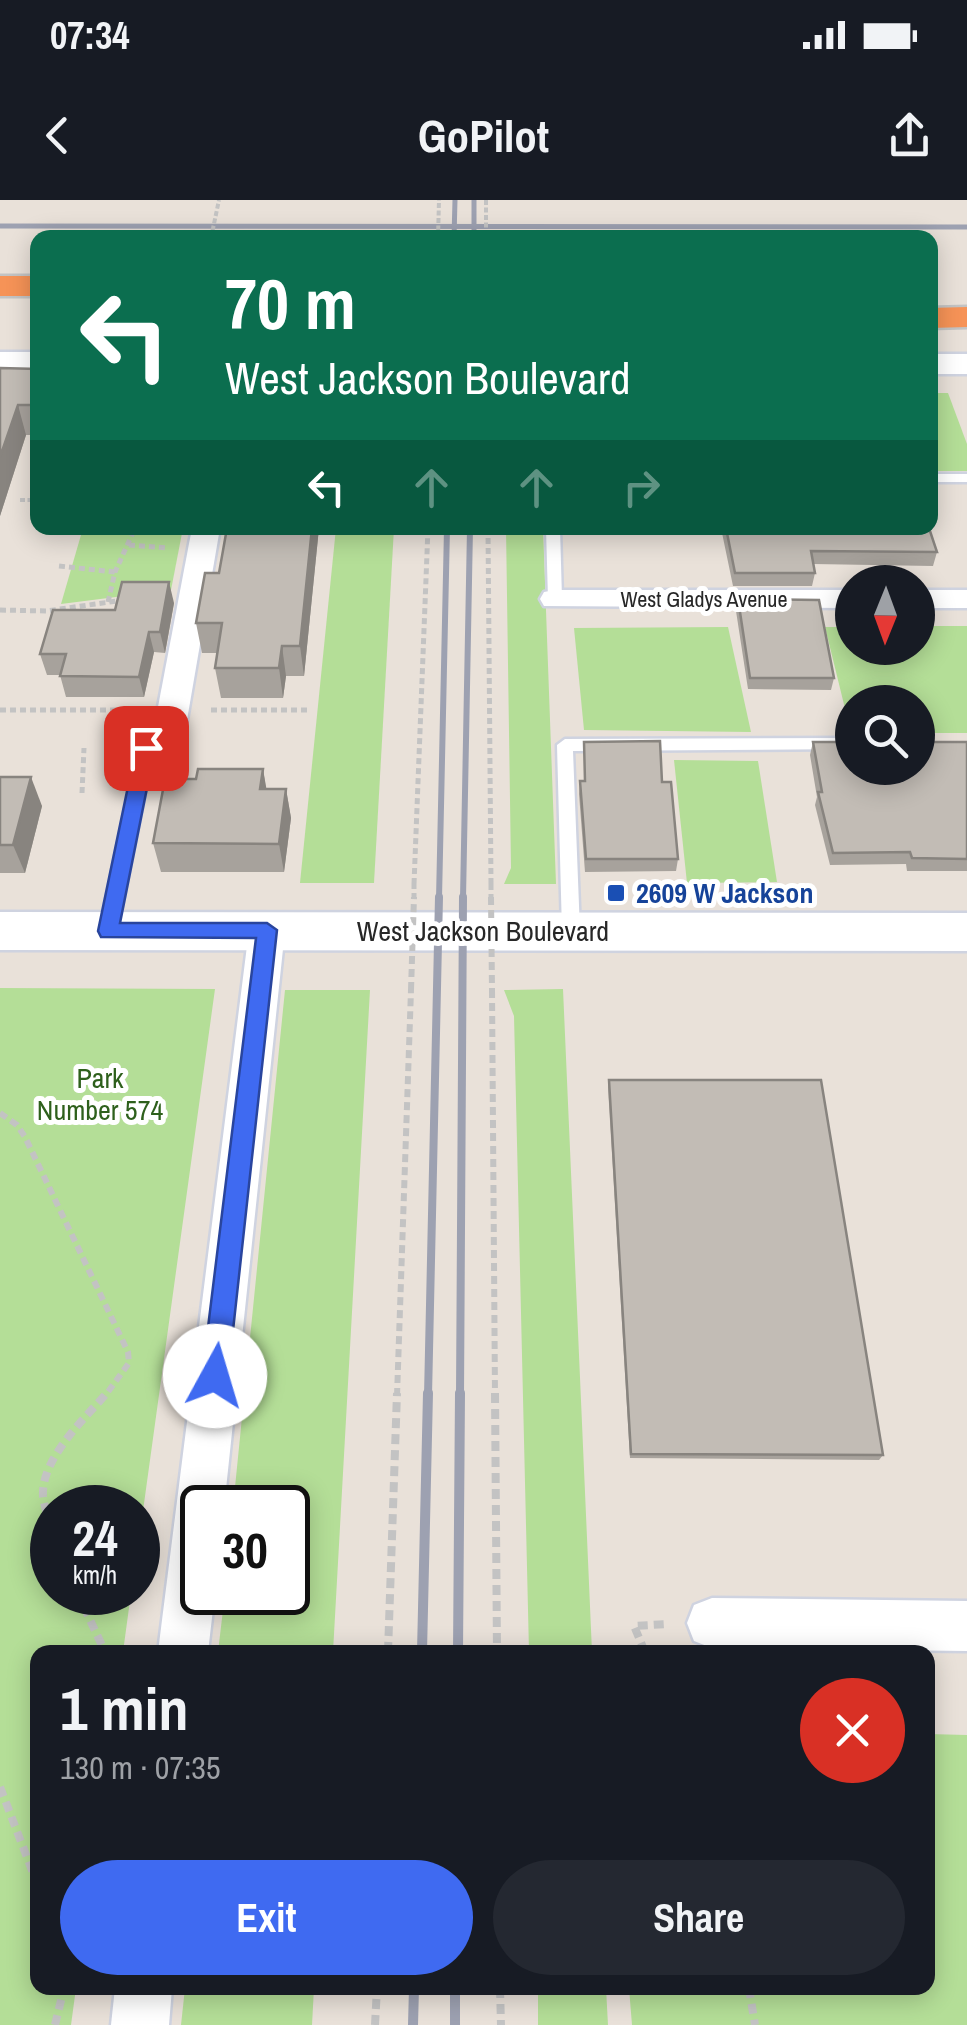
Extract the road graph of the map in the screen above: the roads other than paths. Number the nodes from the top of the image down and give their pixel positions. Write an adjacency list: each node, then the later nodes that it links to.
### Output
1 (0, 286): 2 (highway)
2 (30, 286)
3 (938, 286): 4 (highway)
4 (967, 287)
5 (967, 317): 6 (highway)
6 (938, 318)
7 (938, 327): 8 (highway)
8 (967, 328)
9 (0, 362): 10 (street)
10 (30, 362)
11 (938, 364): 12 (street)
12 (967, 364)
13 (938, 478): 14 (lane)
14 (967, 478)
15 (205, 535): 22 (street)
16 (552, 535): 17 (lane)
17 (555, 599): 18 (street, West Gladys Avenue)
18 (835, 599)
19 (935, 599): 20 (street)
20 (967, 599)
21 (835, 744): 26 (lane)
22 (156, 749): 25 (lane)
23 (267, 930): 25 (street, West Jackson Boulevard); 26 (street, West Jackson Boulevard); 30 (street)
24 (0, 931): 25 (street, West Jackson Boulevard)
25 (108, 931)
26 (571, 931): 27 (street, West Jackson Boulevard)
27 (967, 932)
28 (712, 1623): 29 (street)
29 (967, 1626)
30 (184, 1645)
31 (143, 1995): 32 (street)
32 (140, 2025)

